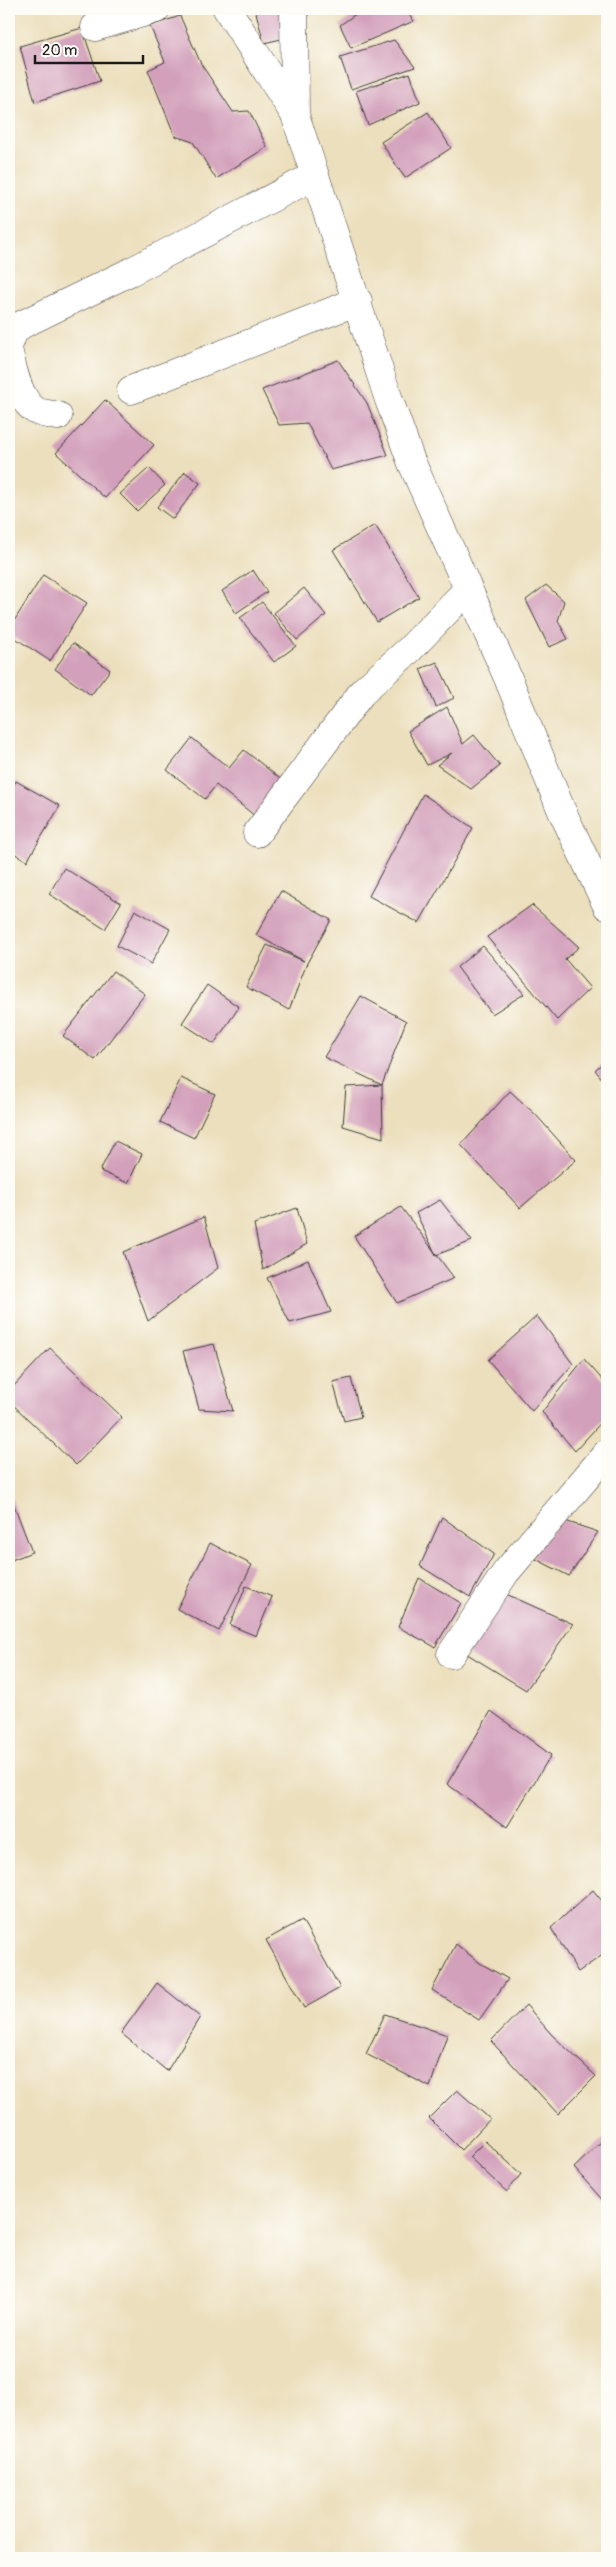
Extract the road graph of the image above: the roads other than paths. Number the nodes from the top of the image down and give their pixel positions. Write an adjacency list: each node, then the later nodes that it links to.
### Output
1 (156, 9): 4 (street)
2 (227, 9): 5 (street)
3 (294, 9): 5 (street)
4 (95, 27)
5 (295, 115): 6 (street)
6 (314, 176): 7 (street); 8 (street)
7 (358, 302): 10 (street); 12 (street)
8 (9, 344)
9 (9, 354): 11 (street)
10 (132, 390)
11 (58, 416)
12 (468, 589): 13 (street); 14 (street)
13 (257, 833)
14 (607, 906)
15 (607, 1453): 16 (street)
16 (450, 1654)

